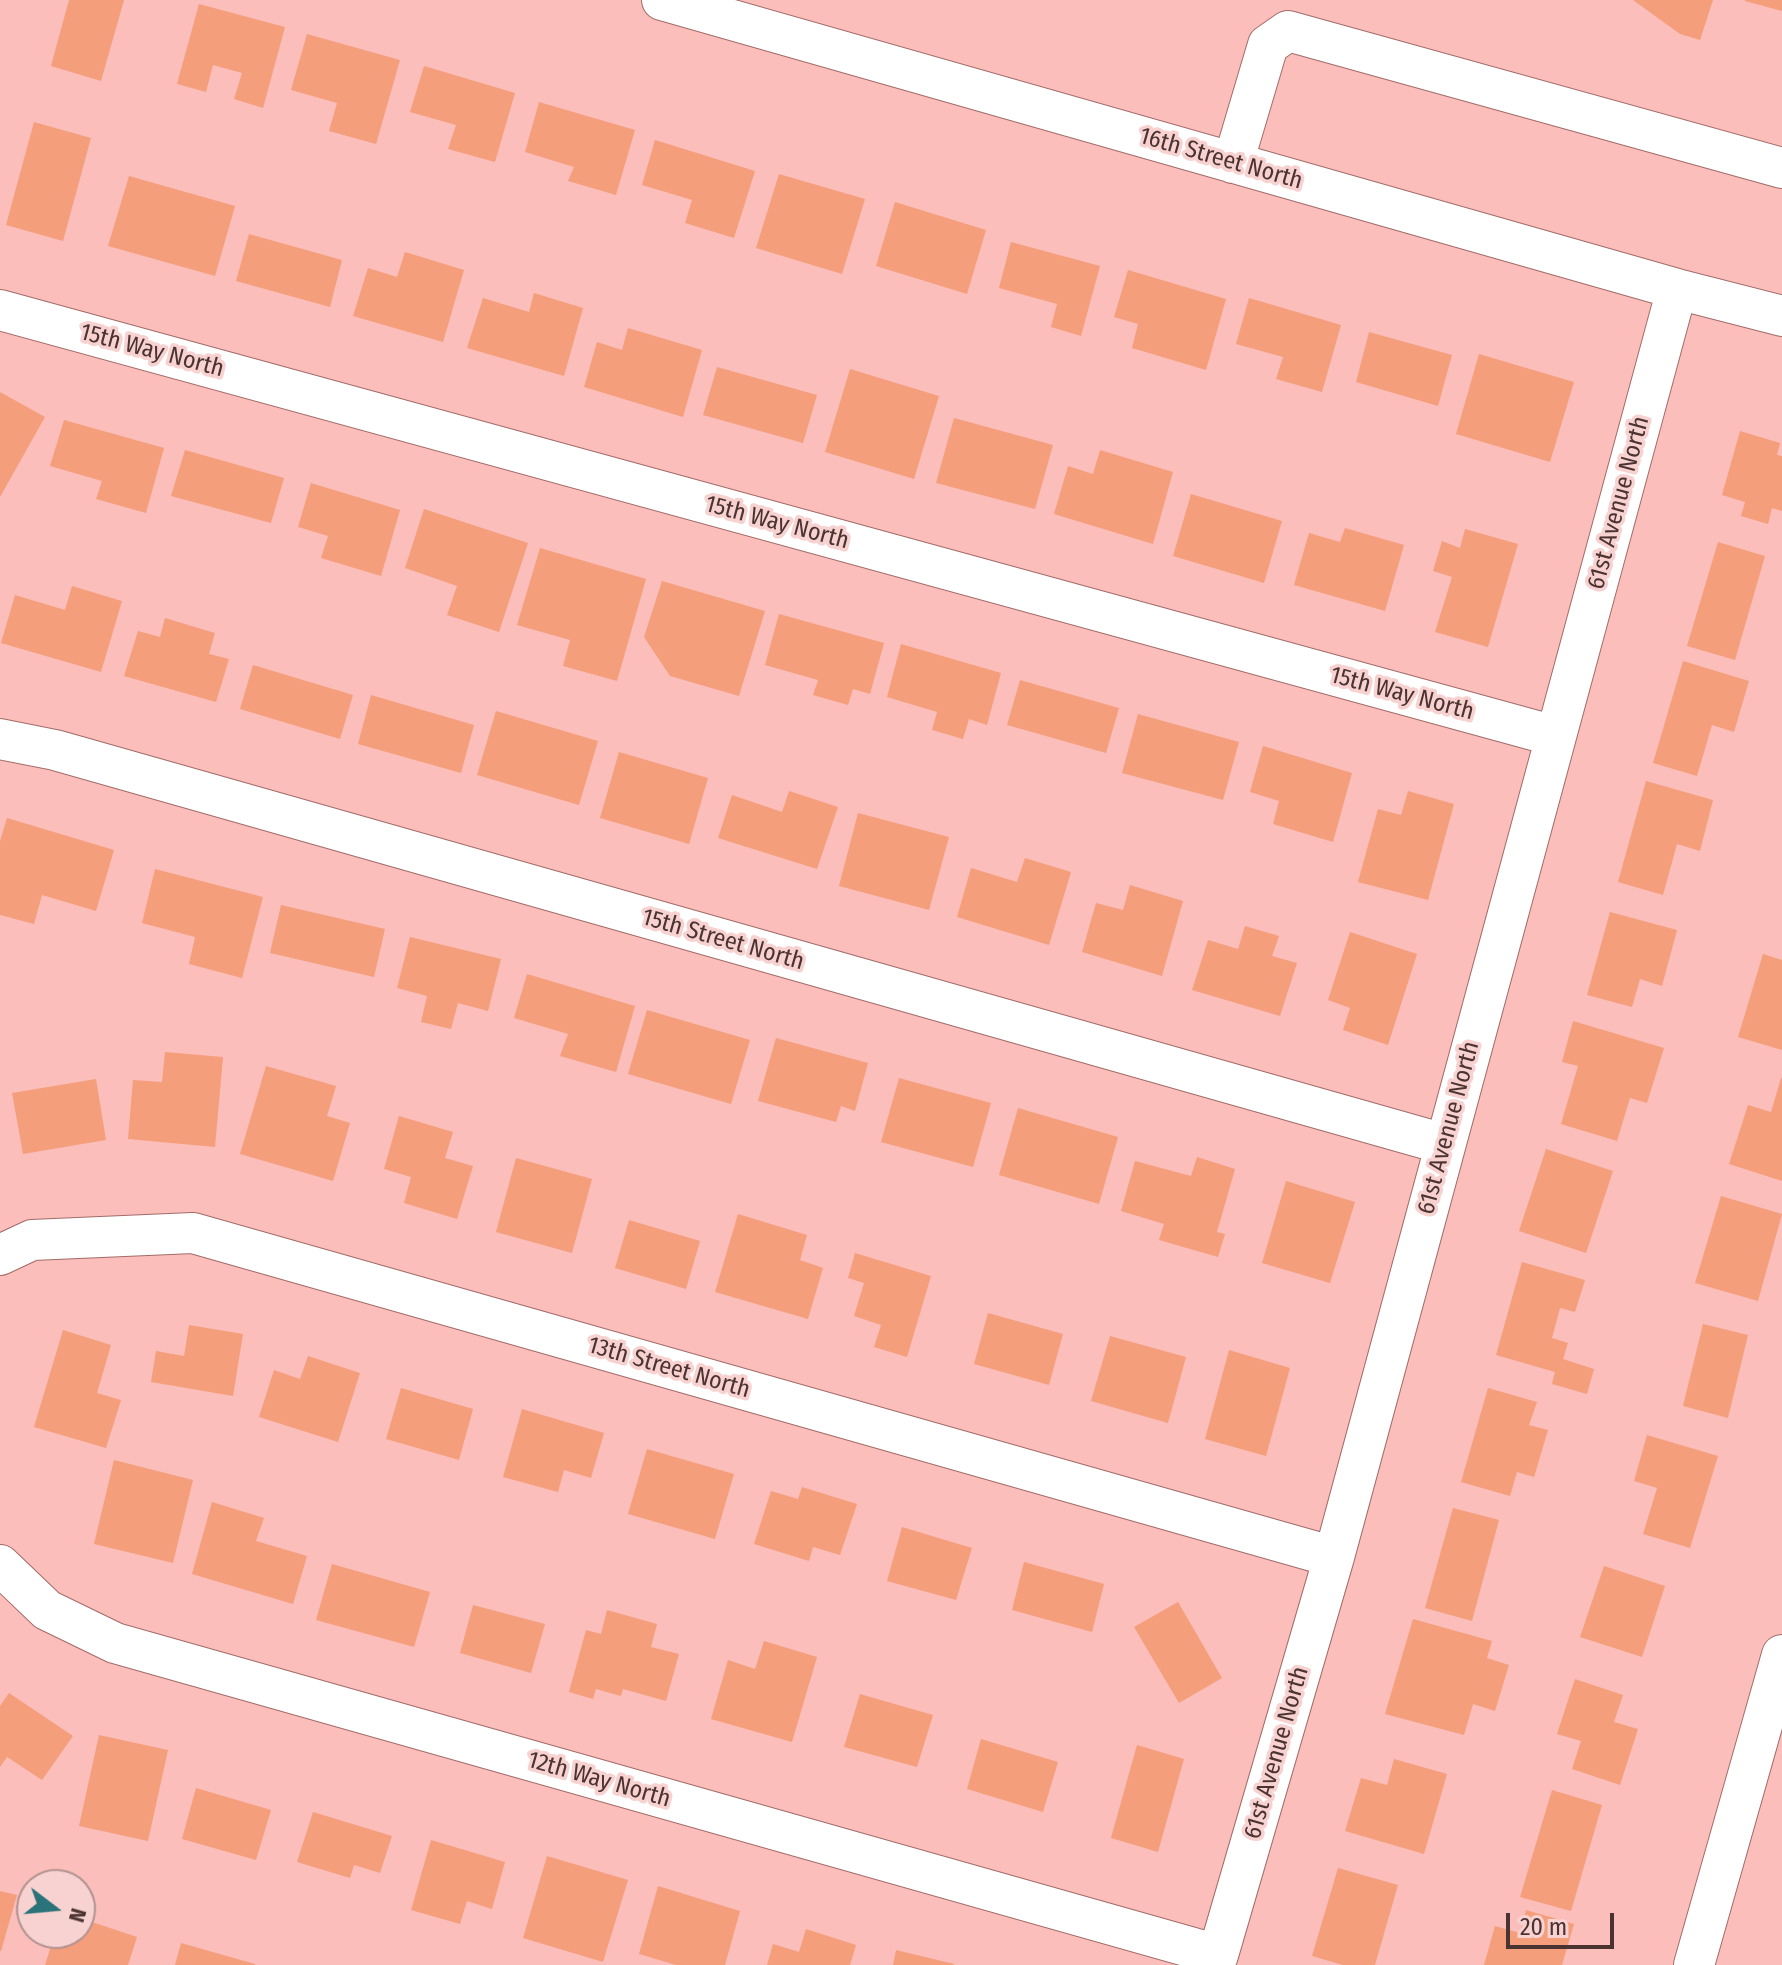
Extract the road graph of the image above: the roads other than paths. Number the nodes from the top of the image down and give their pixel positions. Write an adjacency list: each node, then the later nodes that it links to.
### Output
1 (662, 0): 2 (street, 16th Street North)
2 (1233, 163): 3 (street); 4 (street, 16th Street North)
3 (1782, 168)
4 (1677, 289): 6 (street, 16th Street North); 7 (street, 61st Avenue North)
5 (0, 310): 7 (street, 15th Way North)
6 (1782, 316)
7 (1555, 736): 9 (street, 61st Avenue North)
8 (0, 739): 9 (street, 15th Street North)
9 (1444, 1144): 11 (street, 61st Avenue North)
10 (0, 1255): 11 (street, 13th Street North)
11 (1334, 1557): 14 (street, 61st Avenue North)
12 (0, 1565): 14 (street, 12th Way North)
13 (1782, 1655): 15 (street)
14 (1216, 1960)
15 (1694, 1965)

